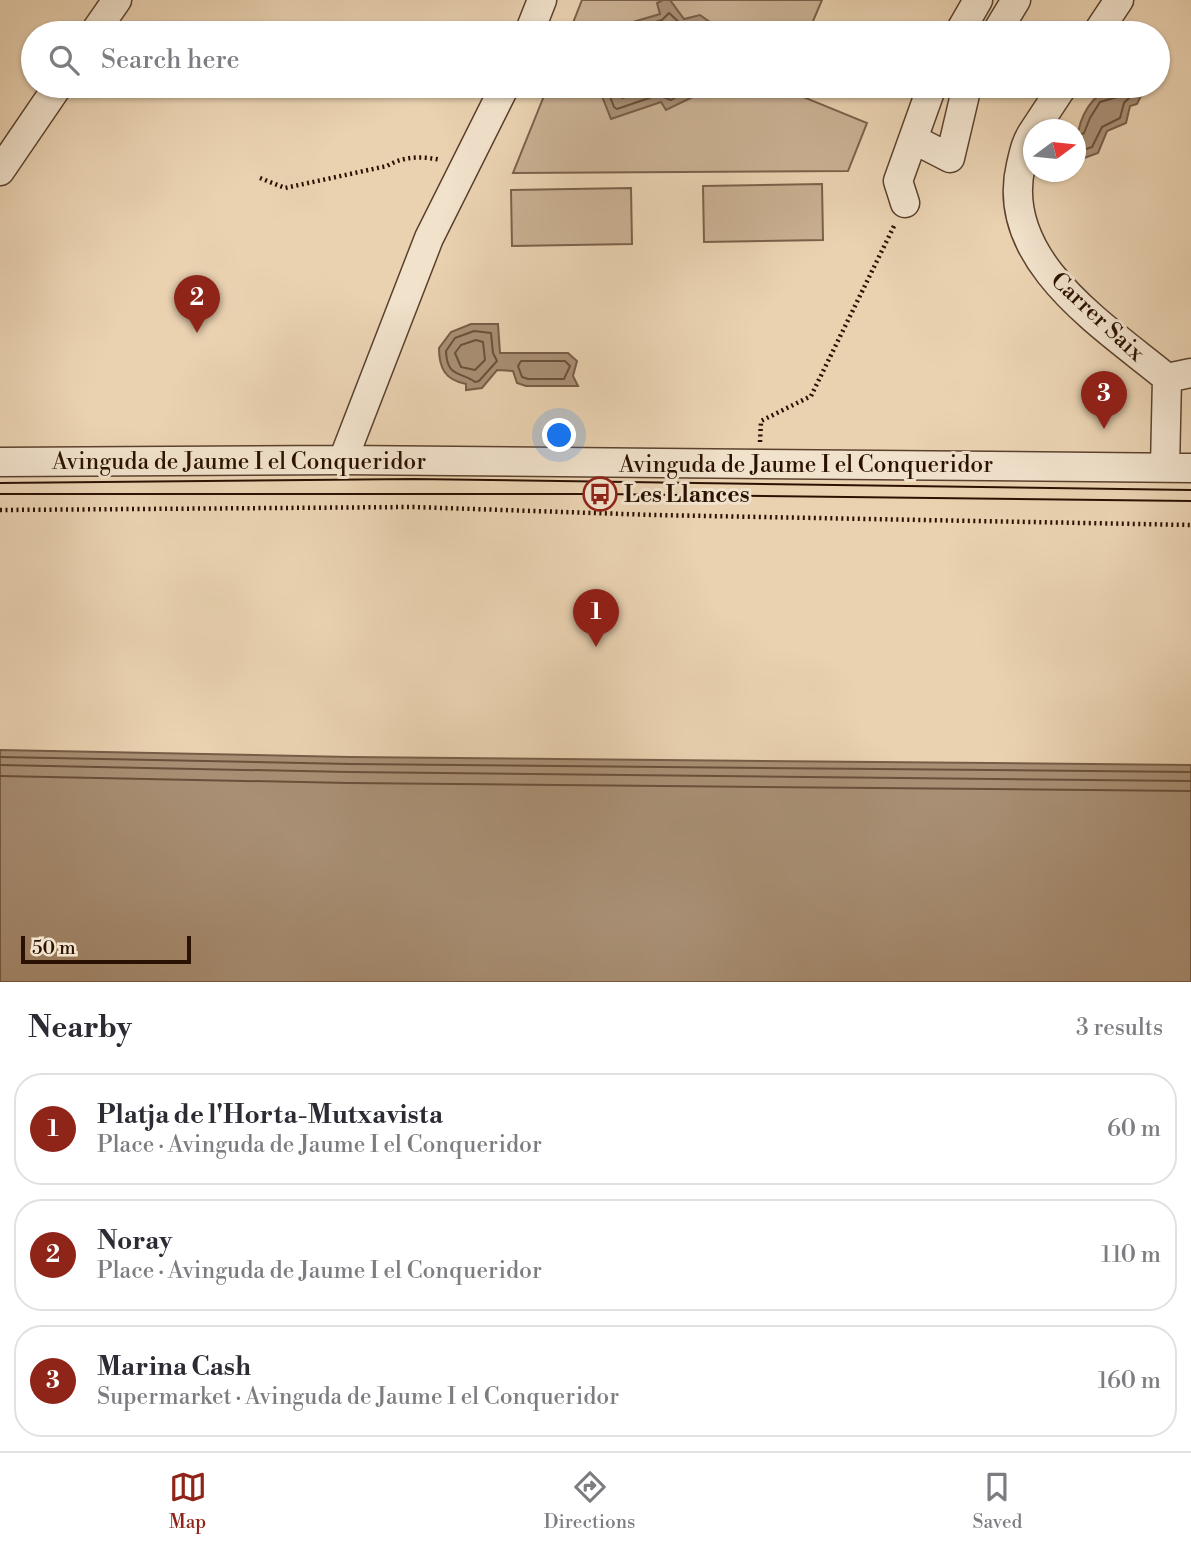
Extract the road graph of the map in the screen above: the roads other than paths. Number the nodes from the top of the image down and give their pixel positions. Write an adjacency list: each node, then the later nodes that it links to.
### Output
1 (117, 0): 6 (street)
2 (542, 0): 7 (street)
3 (978, 0): 8 (street)
4 (1016, 0): 9 (street)
5 (1119, 0): 10 (street)
6 (102, 21)
7 (534, 21)
8 (966, 21)
9 (1003, 21)
10 (1105, 21)
11 (50, 98): 19 (street)
12 (499, 98): 22 (street)
13 (928, 98): 17 (street)
14 (964, 98): 17 (street)
15 (1054, 98): 16 (street, Carrer Saix)
16 (1041, 119)
17 (913, 139): 20 (street)
18 (1023, 156): 21 (street, Carrer Saix)
19 (0, 171)
20 (905, 203)
21 (1179, 375): 24 (street)
22 (343, 460): 23 (street, Avinguda de Jaume I el Conqueridor); 24 (street, Avinguda de Jaume I el Conqueridor)
23 (0, 462)
24 (1178, 467)

